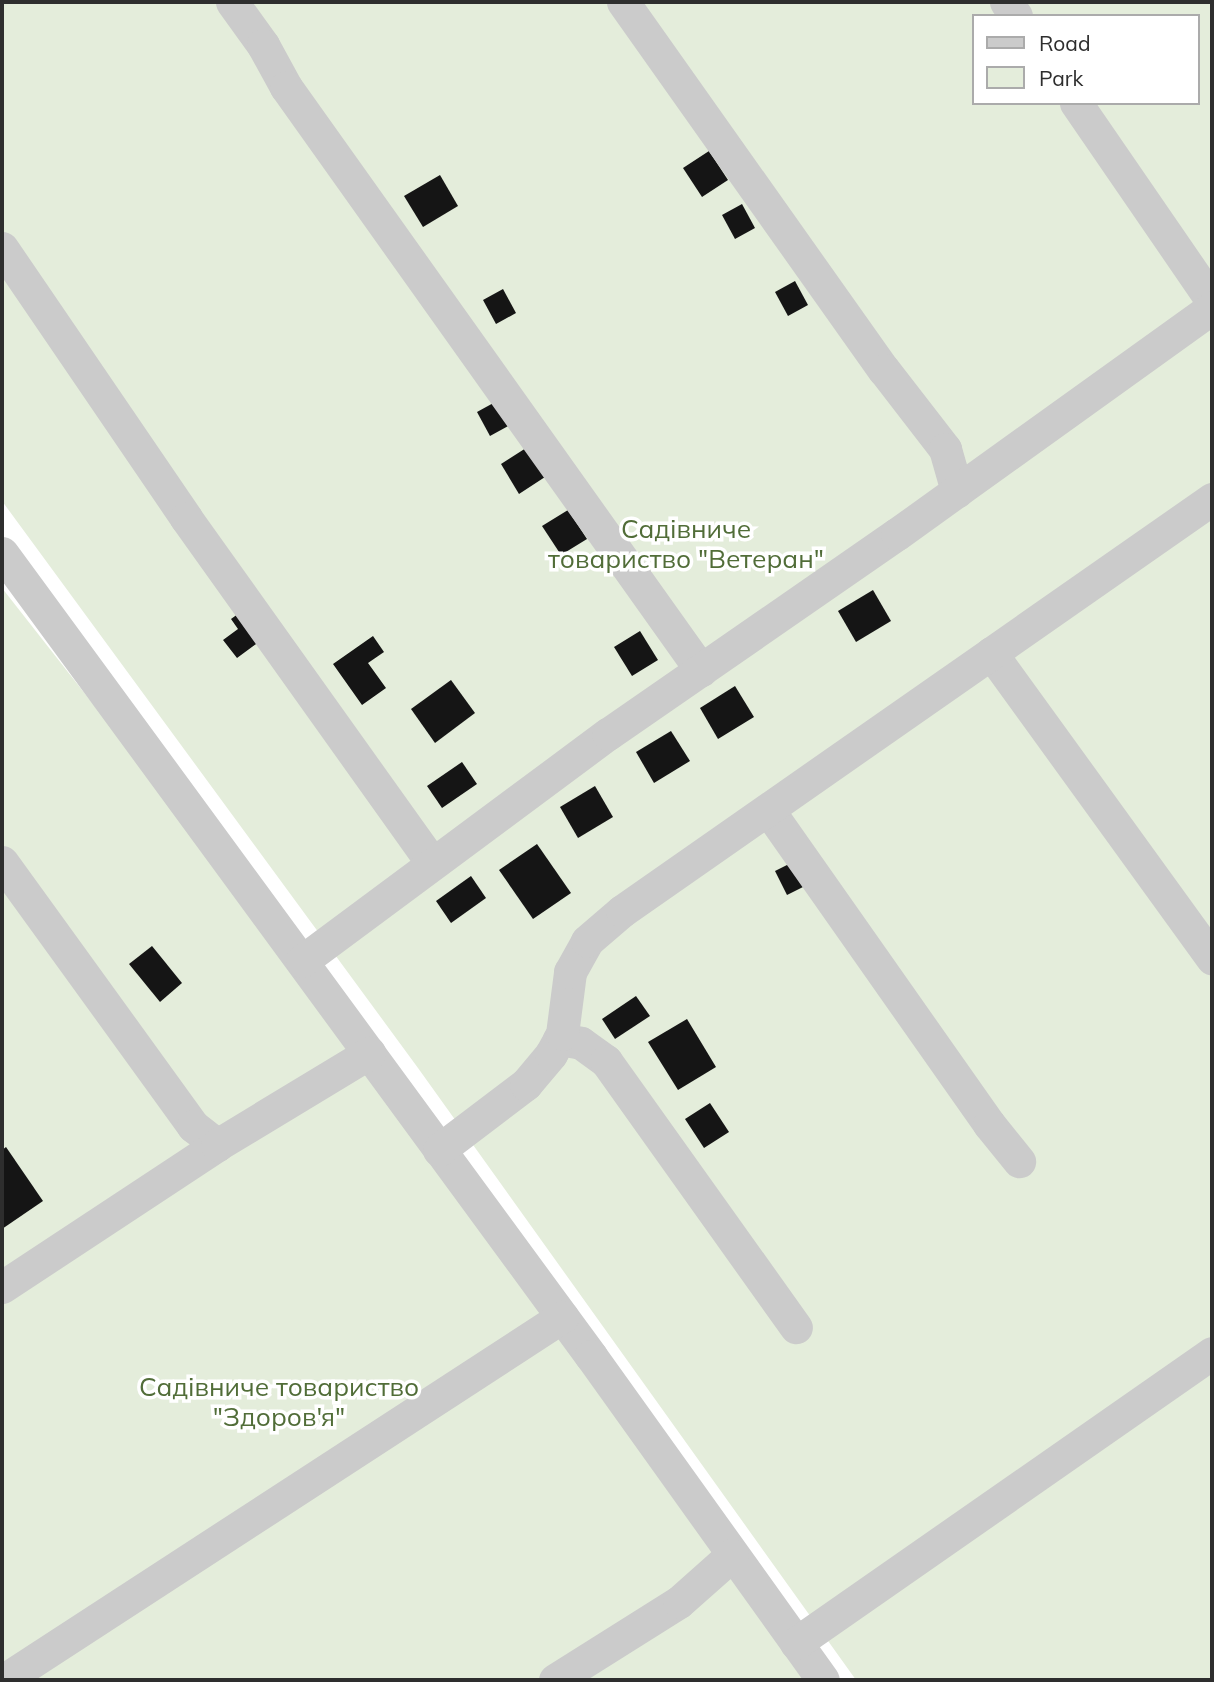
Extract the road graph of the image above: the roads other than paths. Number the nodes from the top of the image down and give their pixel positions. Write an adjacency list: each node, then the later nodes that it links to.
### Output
1 (232, 2): 11 (street)
2 (622, 2): 7 (street)
3 (1077, 105): 5 (street)
4 (2, 248): 14 (street)
5 (1212, 301)
6 (1212, 308): 7 (street)
7 (957, 491): 11 (street)
8 (1212, 499): 10 (street)
9 (2, 553): 16 (street)
10 (991, 653): 12 (street); 15 (street)
11 (701, 670): 14 (street)
12 (769, 811): 17 (street); 21 (street)
13 (2, 862): 19 (street)
14 (432, 863): 16 (street)
15 (1212, 958)
16 (302, 961): 18 (street)
17 (559, 1039): 20 (street); 24 (street)
18 (369, 1053): 19 (street); 20 (street)
19 (217, 1145): 22 (street)
20 (439, 1150): 23 (street)
21 (1019, 1161)
22 (2, 1287)
23 (562, 1317): 26 (street); 28 (street)
24 (796, 1326)
25 (1212, 1353): 27 (street)
26 (732, 1555): 27 (street); 29 (street)
27 (796, 1643): 30 (street)
28 (4, 1680)
29 (555, 1680)
30 (823, 1680)

